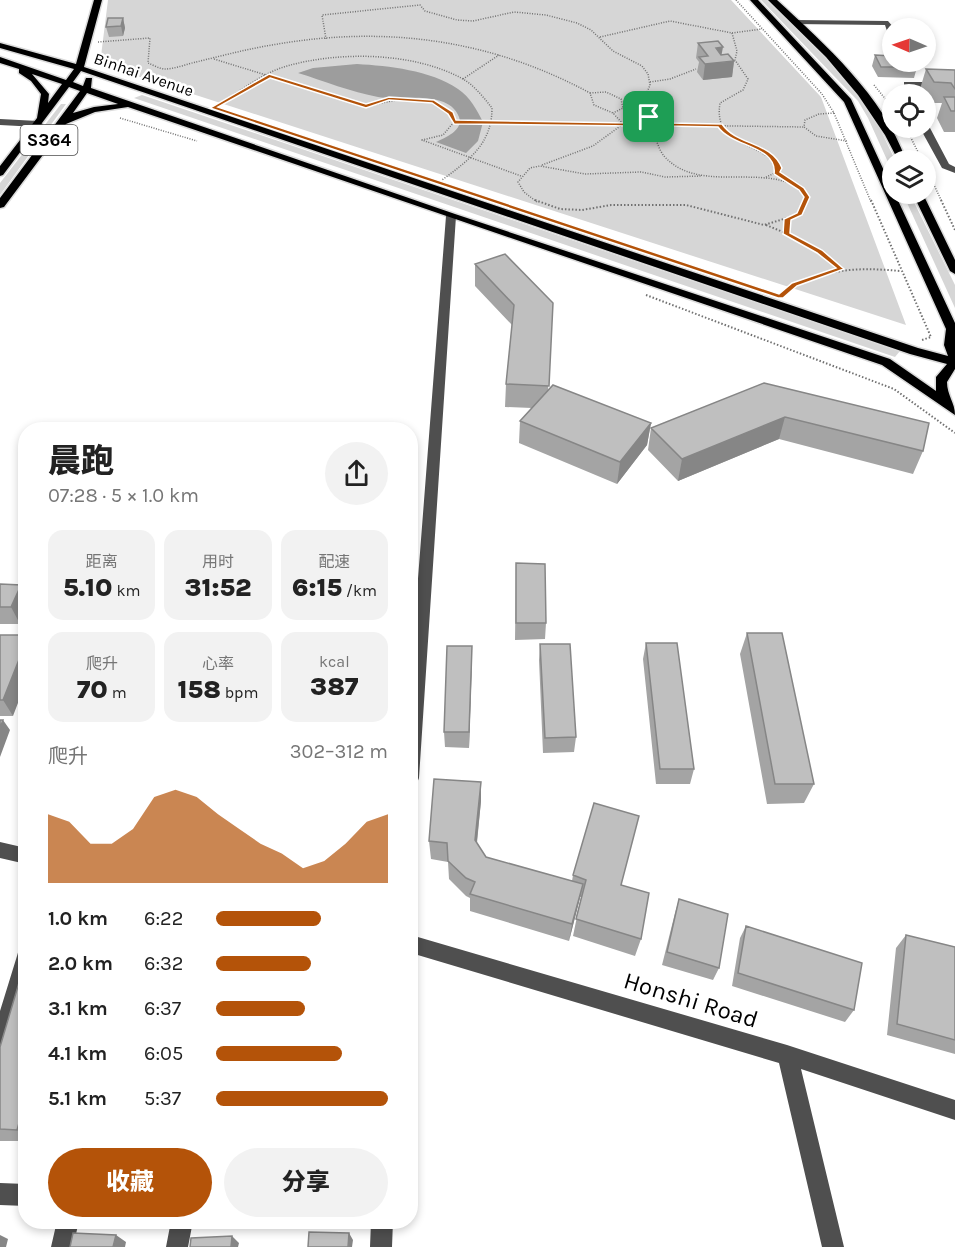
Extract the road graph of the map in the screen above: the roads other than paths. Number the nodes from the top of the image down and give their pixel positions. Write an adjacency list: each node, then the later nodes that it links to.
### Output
1 (98, 0): 8 (main road)
2 (754, 0): 26 (main road)
3 (772, 0): 4 (main road)
4 (796, 22): 5 (street); 14 (main road)
5 (882, 23)
6 (0, 45): 8 (main road, Binhai Avenue)
7 (3, 61): 9 (main road, Binhai Avenue); 16 (main road)
8 (83, 70): 9 (main road, S364); 12 (main road); 26 (main road, Binhai Avenue)
9 (68, 83): 12 (main road, Binhai Avenue); 16 (main road, S364)
10 (936, 85): 11 (street)
11 (955, 85)
12 (86, 89): 13 (main road, Binhai Avenue); 17 (main road, S364)
13 (143, 109): 17 (main road); 23 (main road, Binhai Avenue)
14 (882, 115)
15 (0, 122): 16 (street)
16 (38, 124): 20 (main road, S364)
17 (60, 124): 22 (main road, S364)
18 (930, 138): 19 (street)
19 (955, 170)
20 (0, 173)
21 (923, 204): 24 (main road)
22 (0, 205)
23 (451, 216): 27 (main road, Binhai Avenue); 28 (street)
24 (951, 255): 25 (main road)
25 (955, 271)
26 (955, 361): 27 (main road)
27 (955, 411)
28 (418, 680)
29 (0, 849): 30 (street)
30 (18, 854)
31 (418, 946): 34 (street, Honshi Road)
32 (18, 983): 33 (street)
33 (0, 1044)
34 (787, 1055): 35 (street, Honshi Road); 44 (street)
35 (955, 1110)
36 (0, 1194): 37 (street)
37 (18, 1195)
38 (66, 1229): 41 (street)
39 (180, 1229): 42 (street)
40 (382, 1229): 43 (street)
41 (62, 1247)
42 (177, 1247)
43 (381, 1247)
44 (833, 1247)

